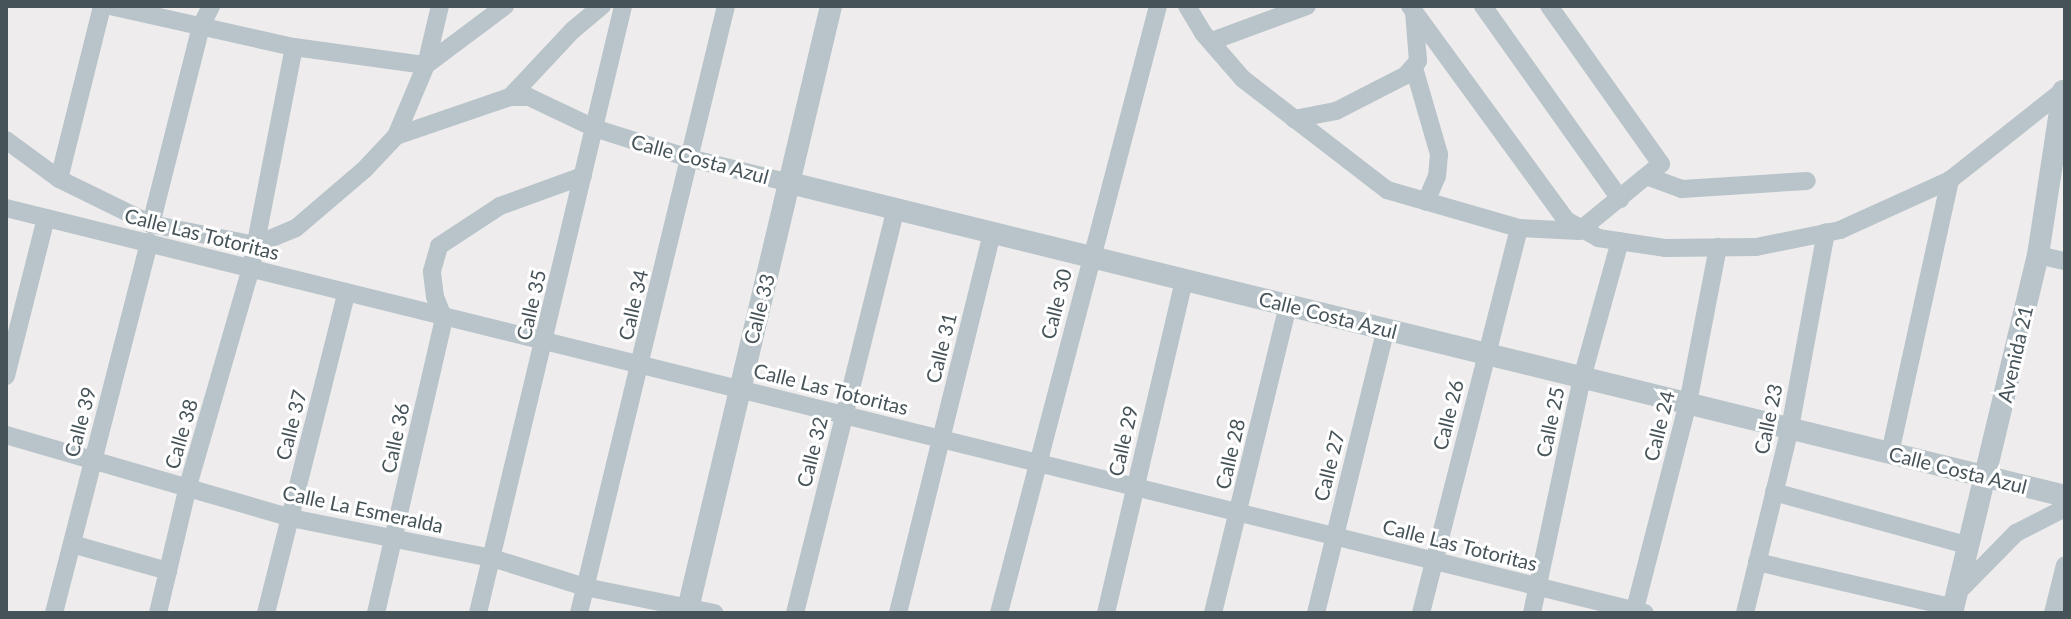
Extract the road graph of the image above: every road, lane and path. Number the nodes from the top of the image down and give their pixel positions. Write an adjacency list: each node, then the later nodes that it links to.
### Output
1 (102, 6): 30 (street)
2 (110, 6): 16 (street)
3 (211, 6): 16 (street, Calle 39)
4 (440, 6): 19 (street)
5 (505, 6): 19 (street)
6 (602, 6): 22 (street)
7 (623, 6): 24 (street, Calle 35)
8 (726, 6): 27 (street, Calle 34)
9 (831, 6): 33 (street, Calle 33)
10 (1158, 6): 48 (street, Calle 30)
11 (1187, 6): 17 (street)
12 (1307, 6): 17 (street)
13 (1483, 6): 34 (street)
14 (1549, 6): 29 (street)
15 (1412, 9): 20 (street); 40 (street)
16 (201, 26): 18 (street); 42 (street, Calle 39)
17 (1212, 41): 23 (street)
18 (294, 47): 19 (street); 45 (street, Calle 38)
19 (426, 65): 25 (street)
20 (1414, 68): 23 (street); 35 (street)
21 (2064, 90): 31 (street); 47 (street, Avenida 21)
22 (510, 97): 24 (street, Calle Costa Azul); 25 (street)
23 (1294, 119): 35 (street)
24 (594, 128): 27 (street, Calle Costa Azul); 28 (street, Calle 35)
25 (396, 136): 45 (street)
26 (6, 140): 30 (street)
27 (689, 158): 33 (street, Calle Costa Azul); 58 (street, Calle 34)
28 (583, 176): 54 (street); 56 (street, Calle 35)
29 (1649, 177): 32 (street); 34 (street)
30 (59, 179): 42 (street)
31 (1950, 180): 41 (street); 67 (street)
32 (1807, 181)
33 (790, 183): 37 (street, Calle Costa Azul); 61 (street, Calle 33)
34 (1620, 199): 40 (street)
35 (1426, 202): 39 (street)
36 (6, 208): 38 (street, Calle Las Totoritas)
37 (896, 209): 43 (street, Calle Costa Azul); 63 (street, Calle 32)
38 (46, 218): 42 (street, Calle Las Totoritas); 59 (street)
39 (1519, 228): 40 (street); 57 (street, Calle 26)
40 (1579, 231): 44 (street)
41 (1826, 232): 46 (street); 64 (street, Calle 23)
42 (150, 233): 45 (street); 50 (street, Calle Las Totoritas); 68 (street, Calle 39)
43 (992, 233): 48 (street, Calle Costa Azul); 66 (street, Calle 31)
44 (1620, 241): 46 (street); 60 (street, Calle 25)
45 (255, 245): 50 (street, Calle 38)
46 (1718, 247): 62 (street, Calle 24)
47 (2038, 255): 49 (street); 70 (street, Avenida 21)
48 (1091, 257): 51 (street, Calle Costa Azul); 69 (street, Calle 30)
49 (2065, 261)
50 (251, 268): 52 (street, Calle Las Totoritas); 71 (street, Calle 38)
51 (1184, 280): 53 (street, Calle Costa Azul); 72 (street, Calle 29)
52 (346, 294): 54 (street, Calle Las Totoritas); 77 (street, Calle 37)
53 (1288, 305): 55 (street, Calle Costa Azul); 76 (street, Calle 28)
54 (444, 319): 56 (street, Calle Las Totoritas); 79 (street, Calle 36)
55 (1386, 329): 57 (street, Calle Costa Azul); 78 (street, Calle 27)
56 (546, 340): 58 (street, Calle Las Totoritas); 82 (street, Calle 35)
57 (1486, 354): 60 (street, Calle Costa Azul); 83 (street, Calle 26)
58 (642, 364): 61 (street, Calle Las Totoritas); 88 (street, Calle 34)
59 (6, 376)
60 (1582, 378): 62 (street, Calle Costa Azul); 87 (street, Calle 25)
61 (740, 389): 63 (street, Calle Las Totoritas); 90 (street, Calle 33)
62 (1688, 403): 64 (street, Calle Costa Azul); 91 (street, Calle 24)
63 (844, 414): 66 (street, Calle Las Totoritas); 99 (street, Calle 32)
64 (1790, 428): 67 (street, Calle Costa Azul); 73 (street, Calle 23)
65 (6, 435): 68 (street, Calle La Esmeralda)
66 (941, 439): 69 (street, Calle Las Totoritas); 100 (street, Calle 31)
67 (1890, 453): 70 (street, Calle Costa Azul)
68 (93, 459): 71 (street, Calle La Esmeralda); 80 (street, Calle 39)
69 (1039, 463): 72 (street, Calle Las Totoritas); 101 (street, Calle 30)
70 (1987, 477): 74 (street, Calle Costa Azul); 81 (street, Avenida 21)
71 (188, 486): 77 (street, Calle La Esmeralda); 86 (street, Calle 38)
72 (1135, 487): 76 (street, Calle Las Totoritas); 102 (street, Calle 29)
73 (1774, 492): 81 (street); 84 (street, Calle 23)
74 (2065, 496)
75 (2065, 508): 89 (street)
76 (1239, 512): 78 (street, Calle Las Totoritas); 103 (street, Calle 28)
77 (291, 518): 79 (street, Calle La Esmeralda); 94 (street, Calle 37)
78 (1335, 536): 83 (street, Calle Las Totoritas); 104 (street, Calle 27)
79 (396, 538): 82 (street, Calle La Esmeralda); 95 (street, Calle 36)
80 (72, 544): 86 (street); 92 (street, Calle 39)
81 (1966, 545): 89 (street, Avenida 21)
82 (492, 558): 88 (street, Calle La Esmeralda); 96 (street, Calle 35)
83 (1435, 561): 87 (street, Calle Las Totoritas); 105 (street, Calle 26)
84 (1757, 562): 89 (street); 107 (street, Calle 23)
85 (2065, 565): 108 (street)
86 (168, 571): 93 (street, Calle 38)
87 (1538, 586): 91 (street, Calle Las Totoritas); 106 (street, Calle 25)
88 (585, 587): 90 (street, Calle La Esmeralda); 97 (street, Calle 34)
89 (1954, 605)
90 (688, 611): 98 (street, Calle La Esmeralda)
91 (1638, 612)
92 (54, 613)
93 (158, 613)
94 (266, 613)
95 (376, 613)
96 (478, 613)
97 (579, 613)
98 (714, 613)
99 (795, 613)
100 (898, 613)
101 (999, 613)
102 (1106, 613)
103 (1213, 613)
104 (1316, 613)
105 (1421, 613)
106 (1532, 613)
107 (1745, 613)
108 (2053, 613)

